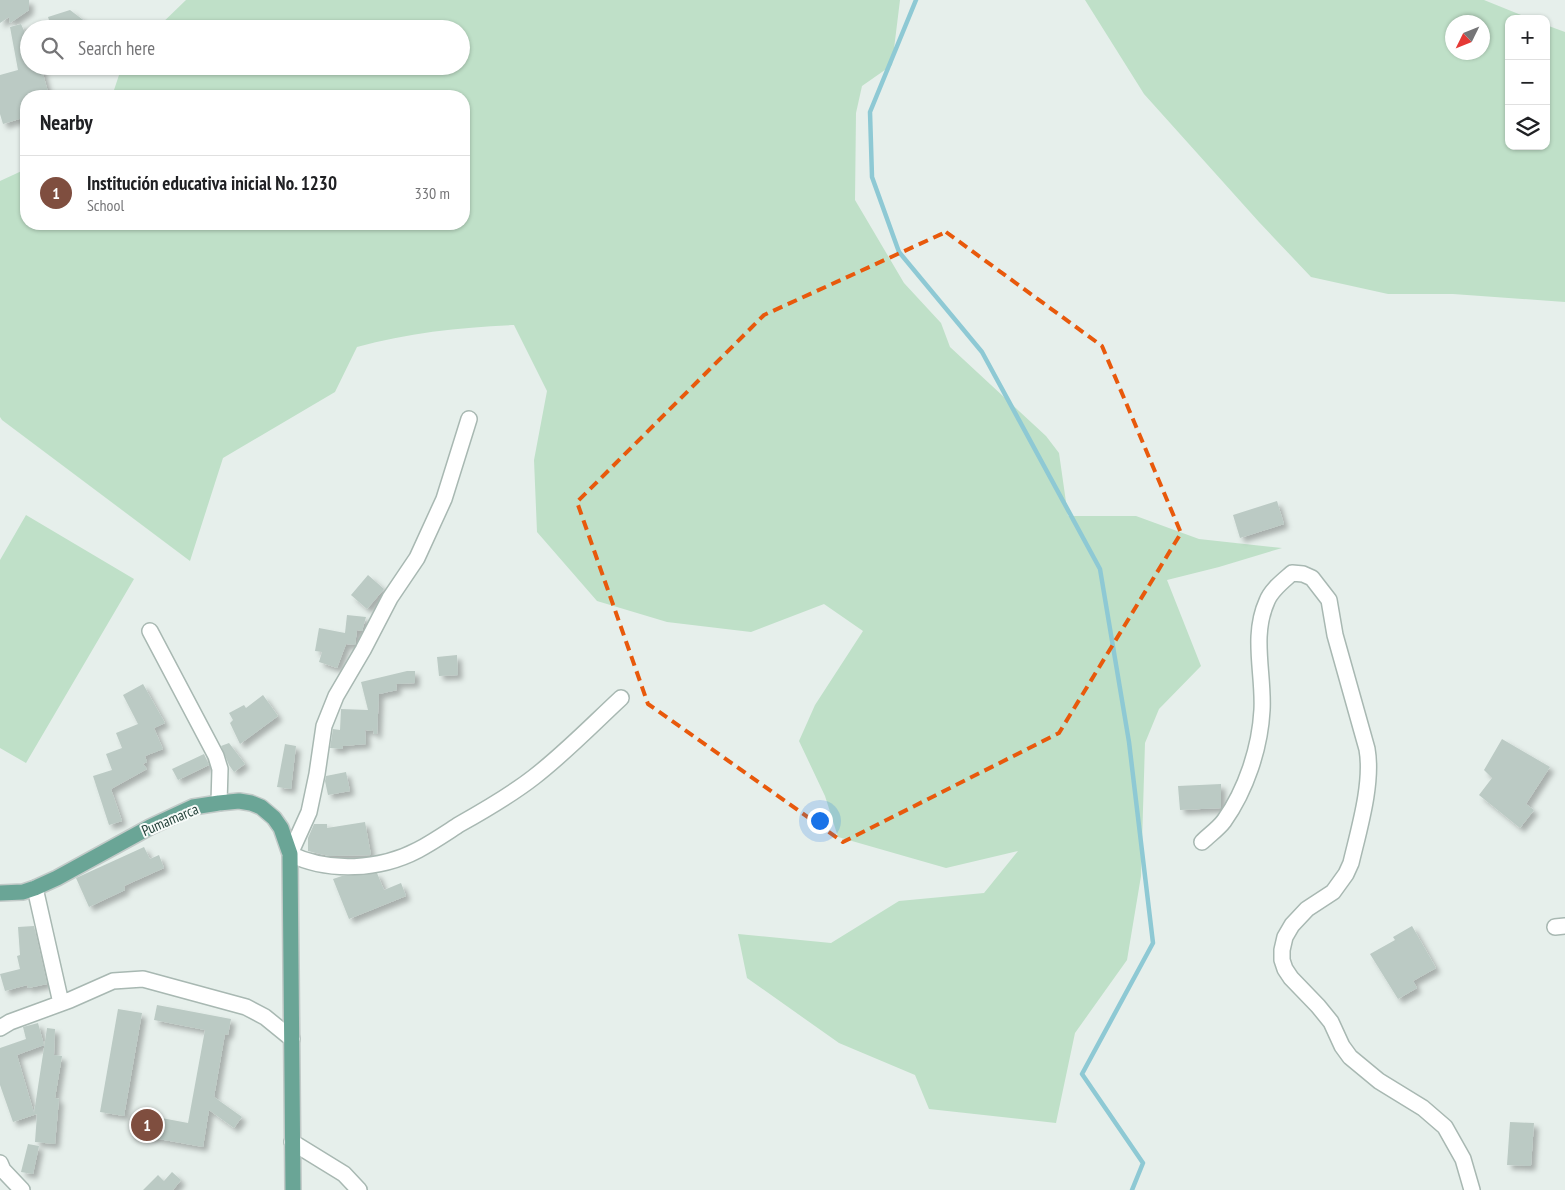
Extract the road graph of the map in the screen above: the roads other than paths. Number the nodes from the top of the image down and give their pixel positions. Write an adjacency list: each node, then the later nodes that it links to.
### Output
1 (469, 419): 6 (street)
2 (150, 631): 4 (street)
3 (621, 698): 6 (street)
4 (219, 802): 6 (main road, Pumamarca); 7 (main road, Pumamarca)
5 (1202, 842): 17 (street)
6 (290, 854): 11 (main road, Pumamarca)
7 (35, 888): 8 (main road, Pumamarca); 9 (street)
8 (0, 893)
9 (61, 1003): 10 (street); 11 (street)
10 (0, 1028)
11 (292, 1039): 12 (main road, Pumamarca)
12 (292, 1142): 15 (main road, Pumamarca); 16 (street)
13 (0, 1163): 14 (street)
14 (22, 1190)
15 (293, 1190)
16 (359, 1190)
17 (1472, 1190)

